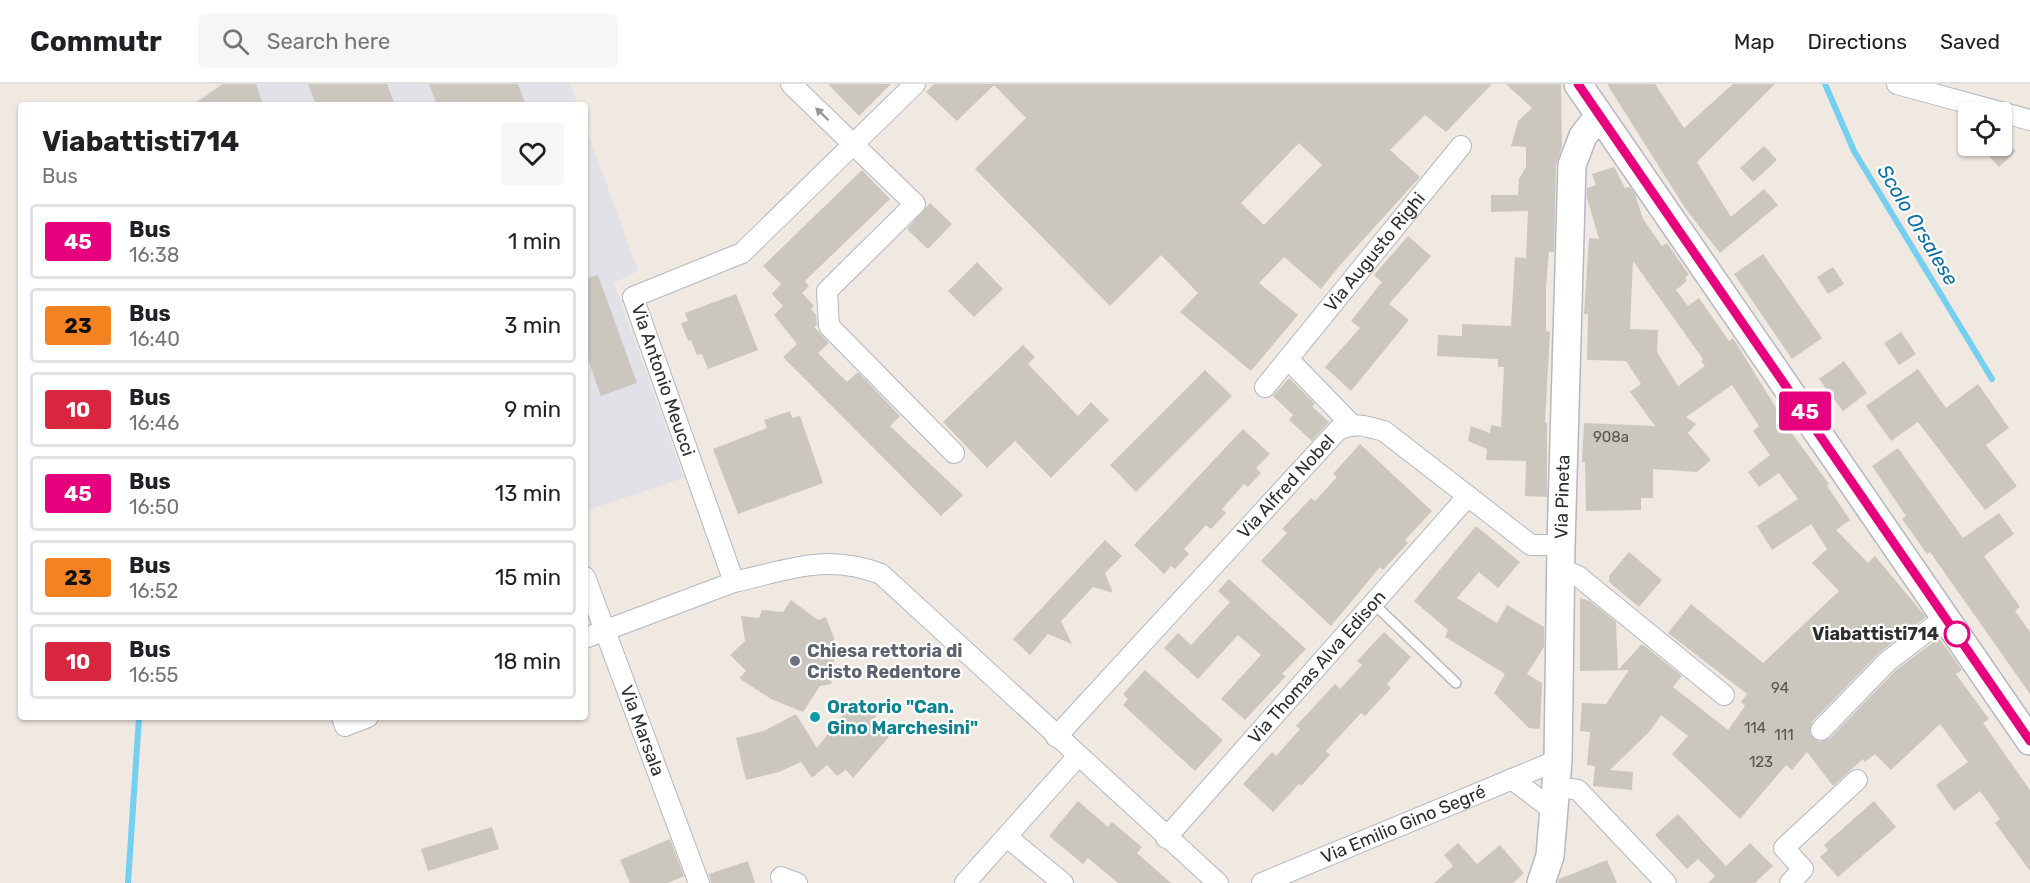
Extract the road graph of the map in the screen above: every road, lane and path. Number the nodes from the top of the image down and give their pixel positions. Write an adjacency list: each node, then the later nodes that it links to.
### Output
1 (791, 84): 7 (street, one-way to 1)
2 (915, 84): 7 (street, Via Antonio Meucci)
3 (1578, 84): 5 (street)
4 (1897, 84): 6 (street)
5 (1599, 116): 14 (street, Via Pineta); 18 (street)
6 (2030, 120)
7 (854, 144): 12 (street); 15 (street, Via Antonio Meucci)
8 (1461, 146): 9 (street, Via Augusto Righi)
9 (1290, 360): 10 (street, Via Augusto Righi); 11 (street)
10 (1265, 387)
11 (1351, 424): 13 (street, Via Alfred Nobel); 24 (street, Via Alfred Nobel)
12 (954, 453)
13 (1467, 496): 14 (street, Via Alfred Nobel); 17 (street, Via Thomas Alva Edison)
14 (1561, 558): 22 (street); 29 (street, Via Pineta)
15 (734, 582): 19 (street); 24 (street)
16 (588, 585): 19 (street, Via Marsala)
17 (1373, 603): 21 (lane); 31 (street, Via Thomas Alva Edison)
18 (1946, 616): 23 (street); 25 (street)
19 (605, 630): 20 (street); 32 (street, Via Marsala)
20 (588, 637)
21 (1456, 683)
22 (1724, 695)
23 (1821, 729)
24 (1056, 737): 26 (street)
25 (2030, 741)
26 (1078, 756): 30 (street); 31 (street)
27 (1512, 779): 29 (street, Via Emilio Gino Segré); 29 (street); 36 (street, Via Emilio Gino Segré)
28 (1857, 780): 39 (street)
29 (1556, 786): 37 (street, Via Pineta); 38 (street)
30 (1007, 837): 33 (street); 34 (street)
31 (1166, 838): 35 (street)
32 (699, 883)
33 (965, 883)
34 (1063, 883)
35 (1218, 883)
36 (1262, 883)
37 (1541, 883)
38 (1666, 883)
39 (1790, 883)

